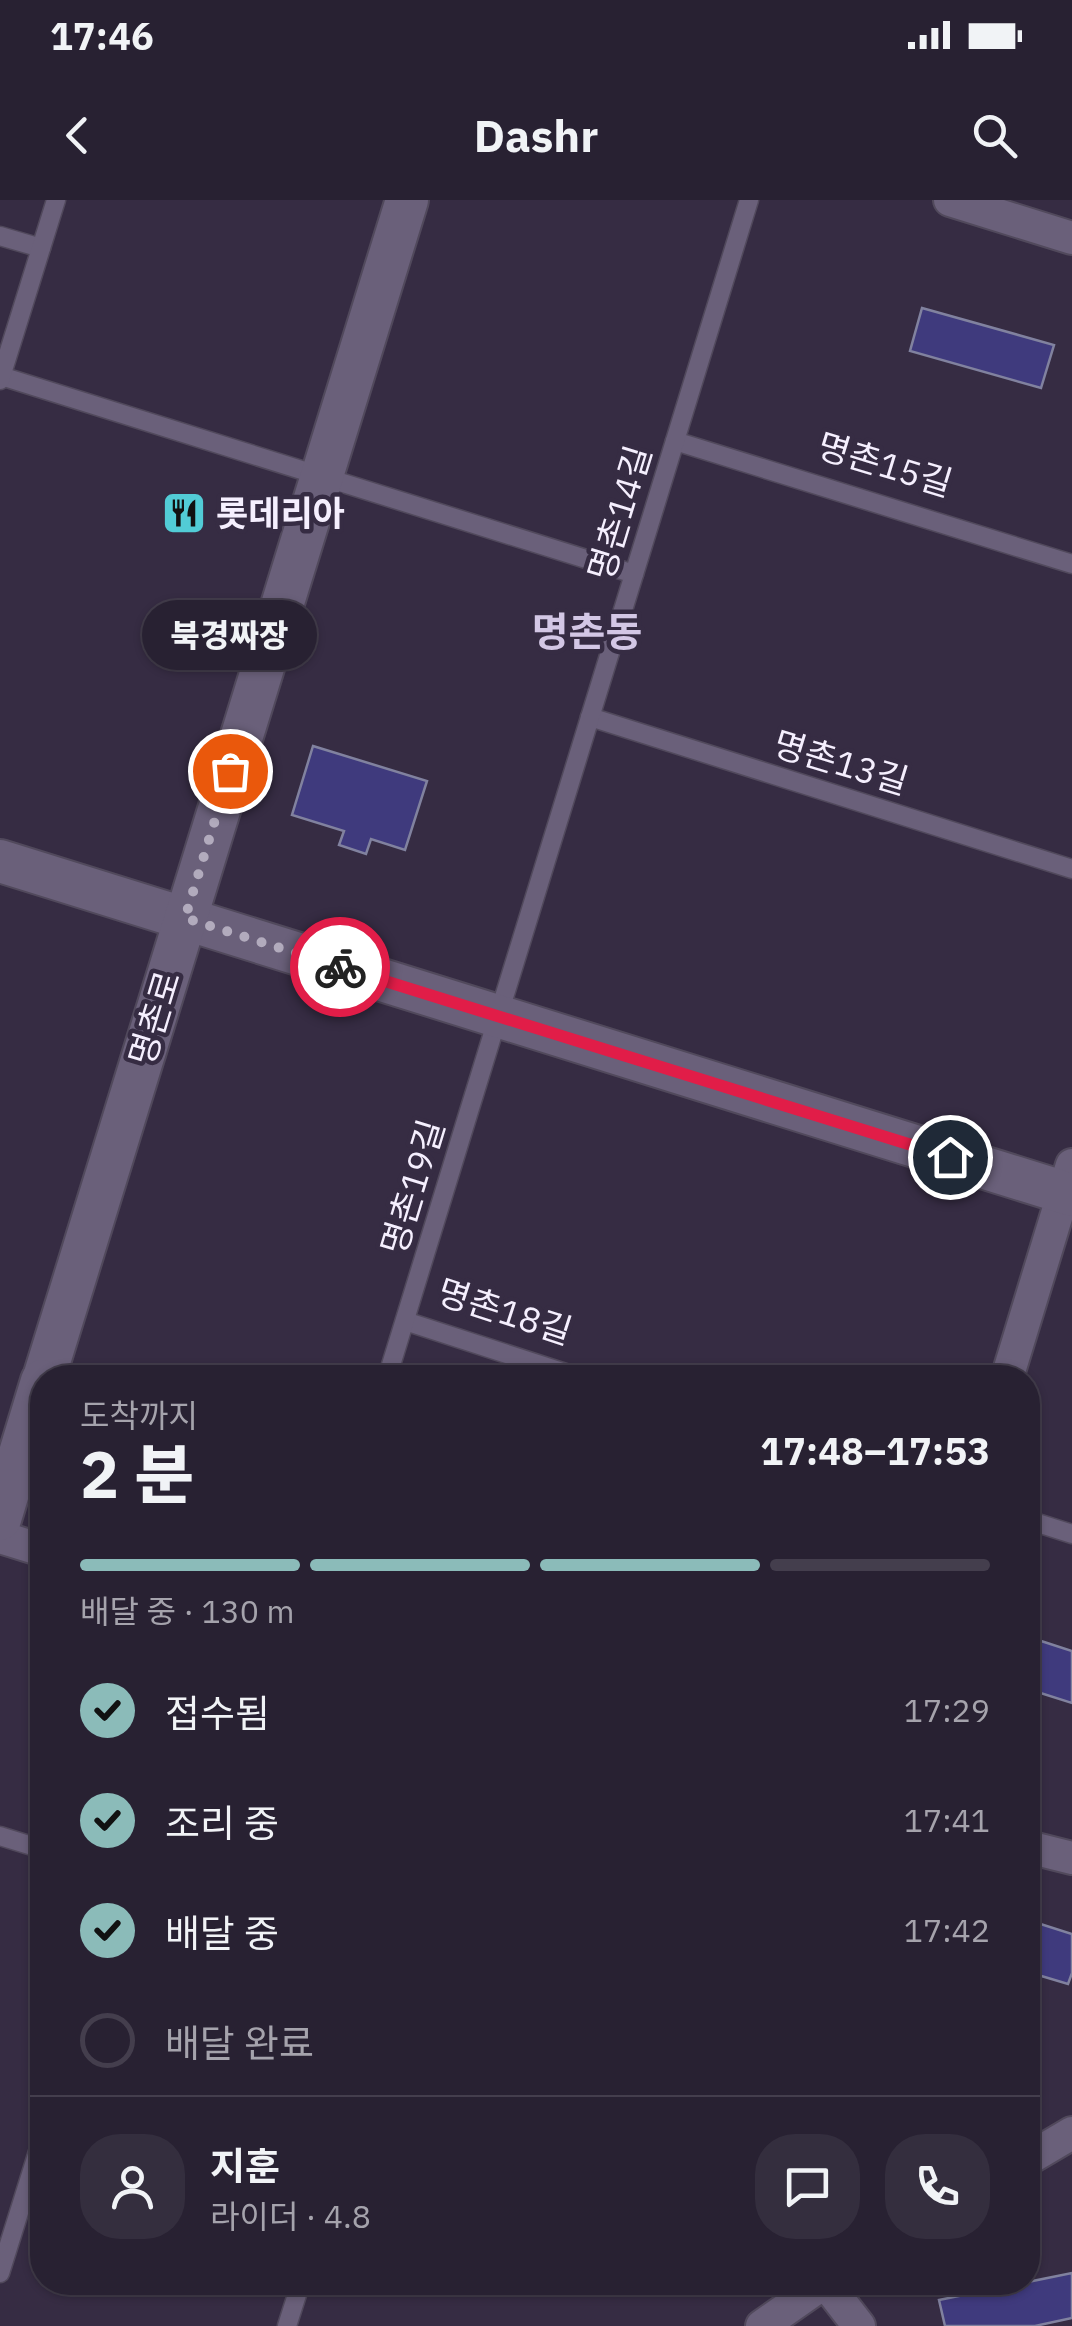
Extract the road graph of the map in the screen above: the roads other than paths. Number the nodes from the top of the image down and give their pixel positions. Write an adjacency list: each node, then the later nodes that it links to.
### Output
1 (56, 200): 7 (lane)
2 (407, 200): 10 (street, 명촌로)
3 (749, 200): 9 (lane, 명촌14길)
4 (950, 200): 6 (street)
5 (0, 236): 7 (lane)
6 (1072, 238)
7 (41, 248): 8 (lane)
8 (1, 378): 10 (lane)
9 (675, 441): 11 (lane, 명촌15길); 12 (lane, 명촌14길)
10 (322, 476): 12 (lane); 16 (street, 명촌로)
11 (1072, 564)
12 (634, 574): 13 (lane, 명촌14길)
13 (590, 718): 15 (lane, 명촌13길); 17 (lane, 명촌14길)
14 (0, 862): 16 (street)
15 (1072, 868)
16 (185, 918): 17 (street); 20 (street, 명촌로)
17 (499, 1016): 18 (street); 19 (lane, 명촌19길)
18 (1069, 1184): 23 (street)
19 (404, 1322): 21 (lane, 명촌19길); 22 (lane, 명촌18길)
20 (47, 1365)
21 (391, 1365)
22 (539, 1365)
23 (1011, 1365)
24 (30, 1421): 25 (street, 명촌로)
25 (0, 1519)
26 (1040, 1524): 27 (lane)
27 (1072, 1534)
28 (0, 1536): 29 (street)
29 (30, 1546)
30 (0, 1836): 31 (lane)
31 (30, 1846)
32 (1040, 1850): 33 (street)
33 (1072, 1858)
34 (1072, 2133): 35 (street)
35 (1040, 2152)
36 (30, 2177): 37 (lane)
37 (0, 2273)
38 (297, 2295): 42 (lane)
39 (809, 2295): 41 (street)
40 (834, 2295): 43 (street)
41 (769, 2324)
42 (287, 2326)
43 (859, 2326)

